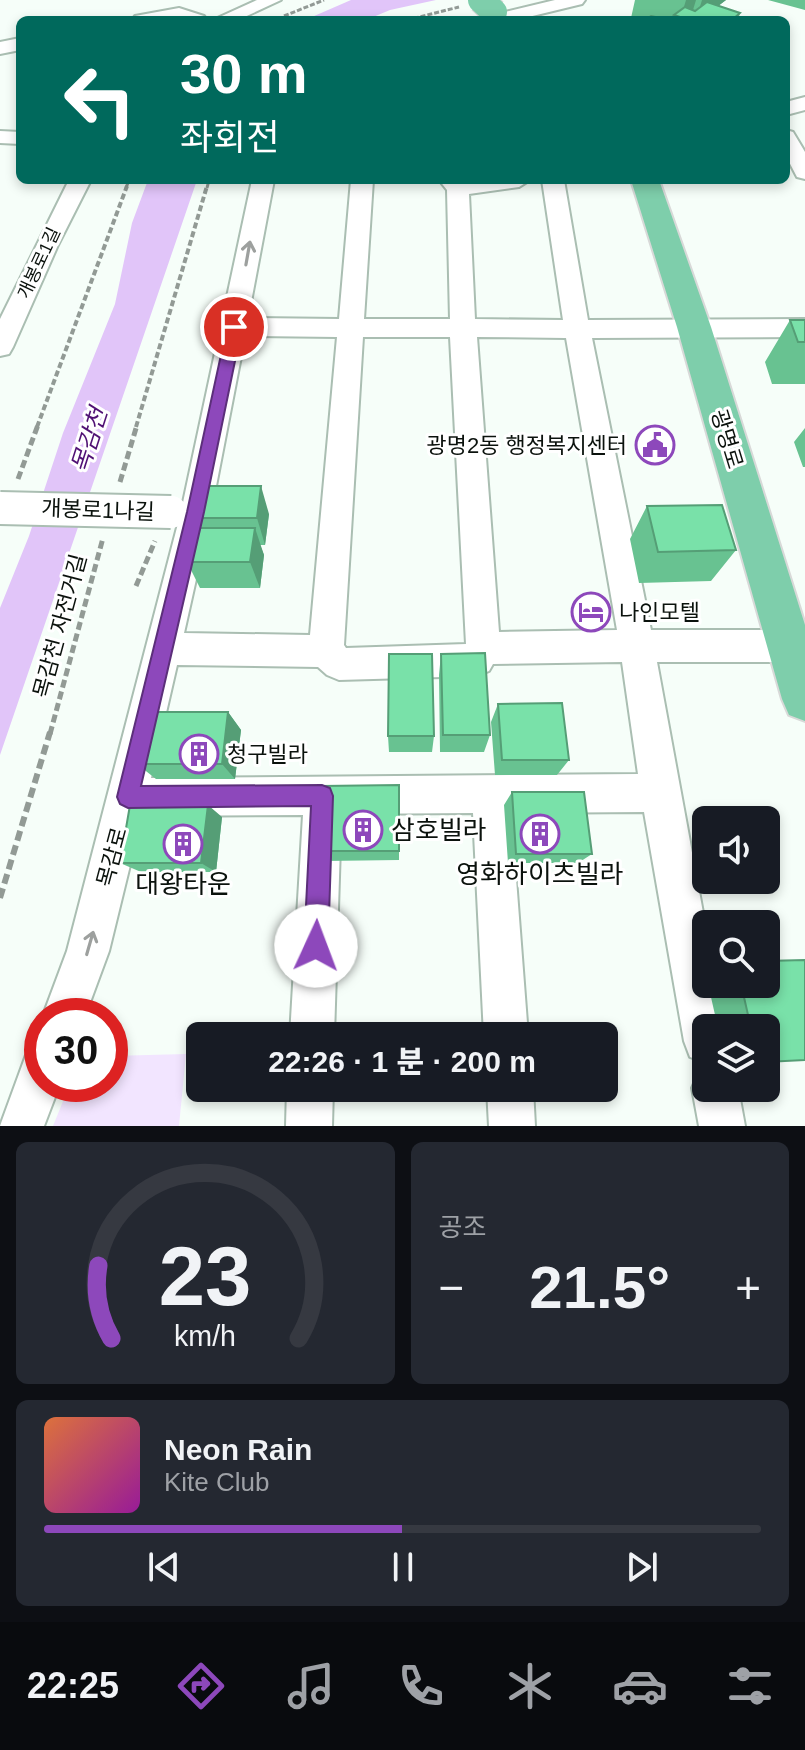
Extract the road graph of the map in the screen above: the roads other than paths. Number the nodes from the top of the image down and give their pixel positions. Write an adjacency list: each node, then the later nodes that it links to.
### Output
1 (272, 0): 6 (street)
2 (576, 0): 3 (street)
3 (489, 13)
4 (163, 16): 5 (street)
5 (187, 16)
6 (232, 16)
7 (790, 144): 8 (street)
8 (805, 172)
9 (78, 184): 21 (street, 개봉로1길)
10 (262, 184): 15 (street, 목감로, one-way to 10)
11 (362, 184): 17 (street)
12 (454, 184): 19 (street)
13 (554, 184): 20 (street)
14 (646, 184): 16 (main road, 광명로)
15 (234, 327): 17 (street); 23 (street, 목감로)
16 (694, 327): 18 (street); 20 (street); 25 (main road, 광명로)
17 (350, 328): 19 (street); 28 (street)
18 (805, 328)
19 (463, 329): 20 (street); 26 (street)
20 (577, 329): 24 (street)
21 (0, 347)
22 (8, 496): 23 (street, 개봉로1나길, bridge)
23 (183, 512): 27 (street, 목감로)
24 (637, 646): 25 (street); 26 (street); 30 (street)
25 (797, 646): 29 (main road, 광명로)
26 (483, 648): 28 (street)
27 (163, 649): 28 (street); 33 (street, 목감로)
28 (326, 651)
29 (805, 699)
30 (660, 793): 31 (street); 35 (street)
31 (491, 794): 32 (street); 37 (street)
32 (322, 796): 33 (street); 36 (street)
33 (128, 797): 34 (street, 목감로, one-way to 33)
34 (70, 998)
35 (701, 1014)
36 (313, 1022)
37 (505, 1022)
38 (30, 1102): 42 (street)
39 (310, 1102): 43 (street)
40 (511, 1102): 44 (street)
41 (718, 1102): 45 (street)
42 (21, 1126)
43 (309, 1126)
44 (512, 1126)
45 (722, 1126)

